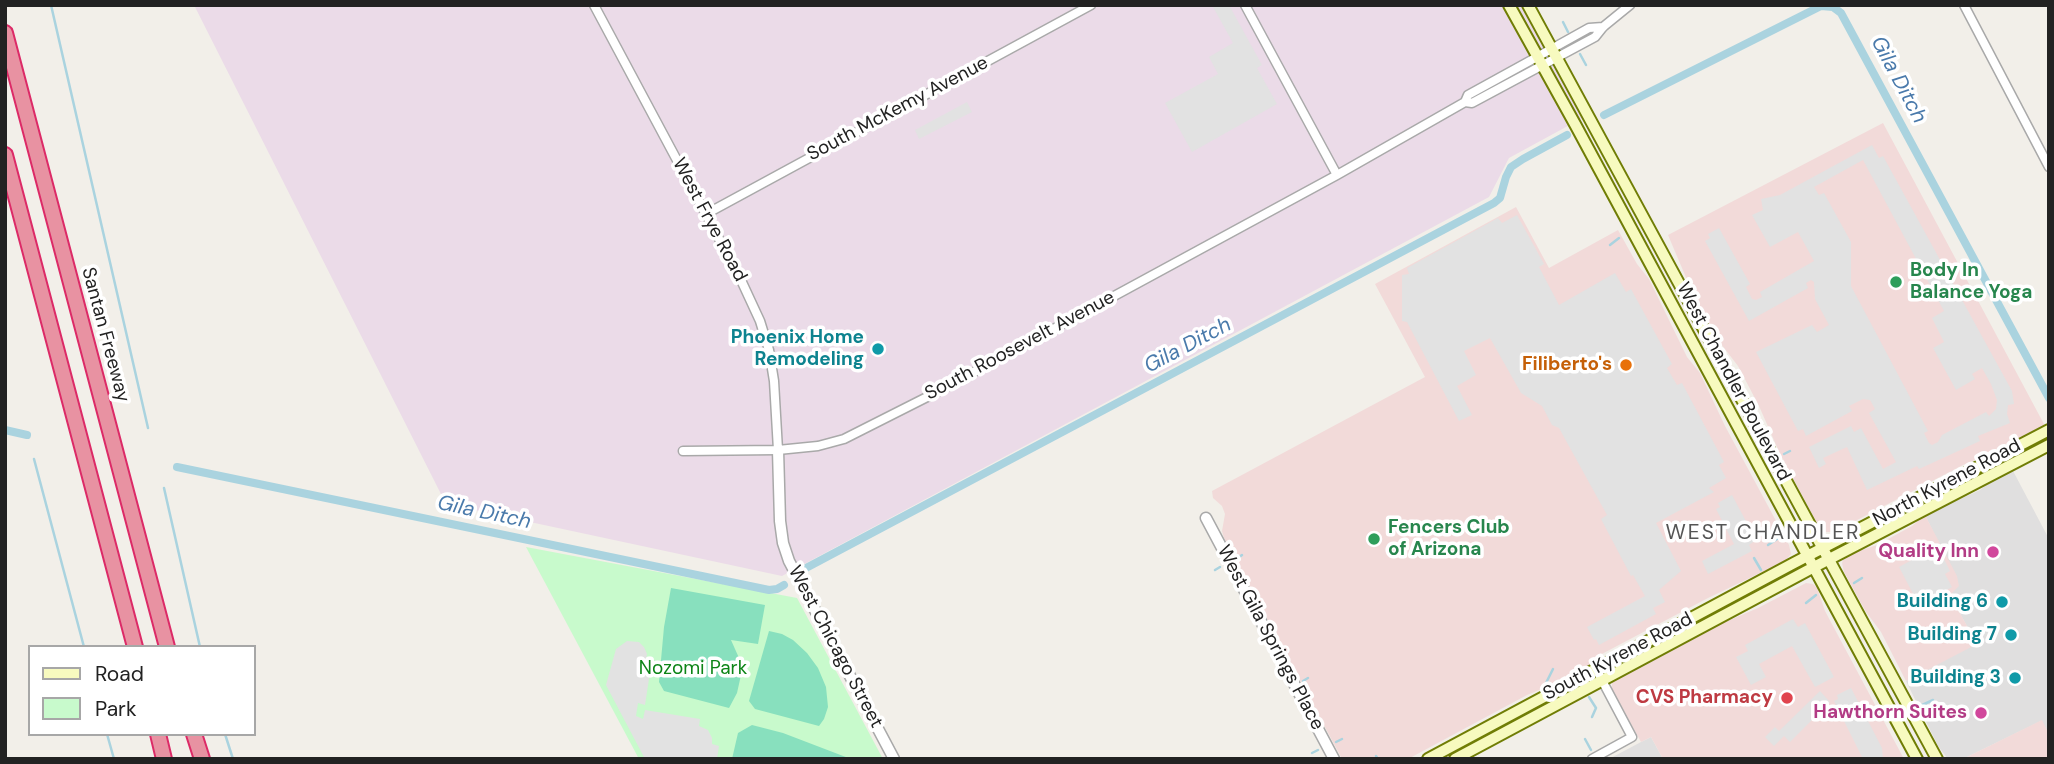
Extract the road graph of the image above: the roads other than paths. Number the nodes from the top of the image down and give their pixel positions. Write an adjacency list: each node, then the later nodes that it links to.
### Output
1 (594, 5): 14 (street, West Frye Road)
2 (1091, 5): 14 (street, South McKemy Avenue)
3 (1245, 5): 13 (street)
4 (1509, 5): 10 (main road, West Chandler Boulevard)
5 (1528, 5): 9 (main road, West Chandler Boulevard)
6 (1630, 5): 9 (street, South Roosevelt Avenue)
7 (1964, 5): 12 (street)
8 (5, 33): 27 (highway, Santan Freeway)
9 (1554, 53): 10 (street, South Roosevelt Avenue); 20 (main road, West Chandler Boulevard)
10 (1540, 61): 13 (street, South Roosevelt Avenue); 21 (main road, West Chandler Boulevard)
11 (5, 155): 26 (highway)
12 (2049, 167)
13 (1337, 175): 17 (street, South Roosevelt Avenue)
14 (706, 214): 17 (street, West Frye Road)
15 (2049, 430): 20 (main road, North Kyrene Road)
16 (2049, 445): 22 (main road, North Kyrene Road)
17 (778, 450): 18 (street, South Roosevelt Avenue); 39 (street, West Chicago Street)
18 (683, 451)
19 (1206, 518): 40 (street, West Gila Springs Place)
20 (1822, 548): 21 (main road, North Kyrene Road); 22 (main road, West Chandler Boulevard)
21 (1807, 556): 23 (main road, West Chandler Boulevard); 25 (main road, South Kyrene Road)
22 (1829, 560): 23 (main road, North Kyrene Road); 44 (main road, West Chandler Boulevard)
23 (1814, 567): 24 (main road, South Kyrene Road); 43 (main road, West Chandler Boulevard)
24 (1703, 626): 25 (main road); 29 (main road, South Kyrene Road)
25 (1675, 627): 28 (main road, South Kyrene Road)
26 (134, 645)
27 (166, 645)
28 (1596, 669): 29 (street); 41 (main road, South Kyrene Road)
29 (1602, 680): 34 (street); 42 (main road, South Kyrene Road)
30 (150, 736): 35 (highway)
31 (158, 736): 36 (highway)
32 (191, 736): 37 (highway)
33 (192, 736): 38 (highway)
34 (1594, 758)
35 (154, 759)
36 (164, 759)
37 (195, 759)
38 (202, 759)
39 (894, 759)
40 (1334, 759)
41 (1428, 759)
42 (1455, 759)
43 (1917, 759)
44 (1937, 759)

